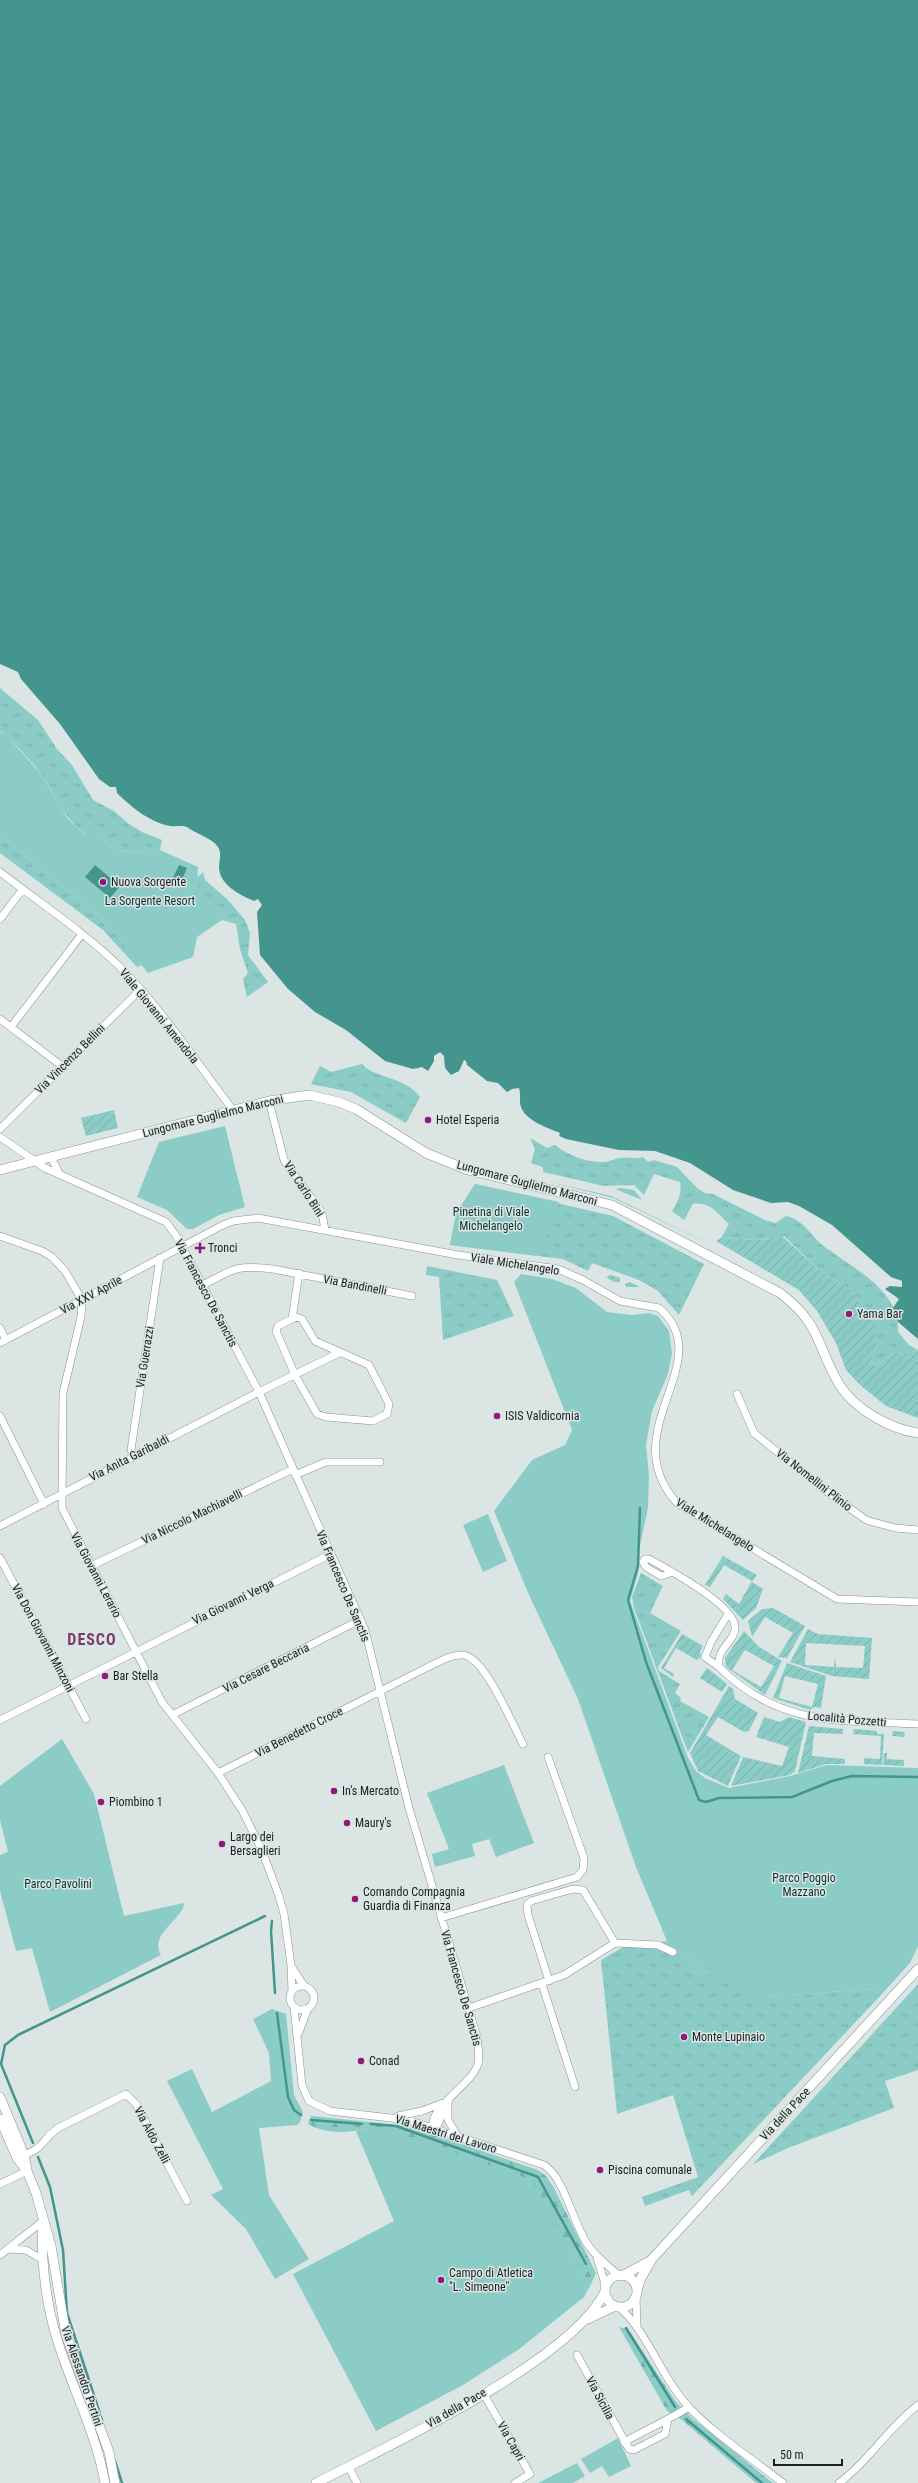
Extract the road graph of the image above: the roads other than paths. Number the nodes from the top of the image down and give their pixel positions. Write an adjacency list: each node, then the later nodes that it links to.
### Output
1 (0, 872): 2 (street, Viale Giovanni Amendola)
2 (23, 889): 3 (street); 4 (street, Viale Giovanni Amendola)
3 (0, 919)
4 (82, 934): 5 (street, Viale Giovanni Amendola); 7 (street)
5 (140, 990): 8 (street, Via Vincenzo Bellini); 10 (street, Viale Giovanni Amendola)
6 (0, 1019): 7 (street)
7 (11, 1027): 8 (street)
8 (62, 1066): 11 (street, Via Vincenzo Bellini)
9 (269, 1101): 10 (street, Lungomare Guglielmo Marconi); 17 (street, Via Carlo Bini); 33 (street, Lungomare Guglielmo Marconi)
10 (233, 1110): 13 (street, Lungomare Guglielmo Marconi)
11 (0, 1128)
12 (0, 1137): 14 (street, Via Francesco De Sanctis)
13 (51, 1157): 14 (street, Lungomare Guglielmo Marconi); 16 (street)
14 (34, 1162): 15 (street, Lungomare Guglielmo Marconi); 16 (street, Via Francesco De Sanctis)
15 (0, 1170)
16 (60, 1175): 19 (street, Via Francesco De Sanctis)
17 (325, 1230): 19 (street, Viale Michelangelo); 45 (street, Viale Michelangelo)
18 (0, 1236): 24 (street)
19 (182, 1246): 20 (street, Via XXV Aprile); 22 (street, Via Francesco De Sanctis)
20 (160, 1258): 24 (street, Via XXV Aprile); 34 (street, Via Guerrazzi)
21 (298, 1274): 22 (street, Via Bandinelli); 23 (street, Via Bandinelli); 25 (street)
22 (203, 1285): 30 (street, Via Francesco De Sanctis)
23 (412, 1296)
24 (82, 1300): 27 (street, Via XXV Aprile); 37 (street, Via Giovanni Lerario)
25 (292, 1319): 28 (street); 29 (street)
26 (0, 1328): 27 (street)
27 (3, 1341)
28 (339, 1353): 29 (street, Via Anita Garibaldi); 29 (street)
29 (295, 1375): 30 (street, Via Anita Garibaldi)
30 (259, 1392): 34 (street, Via Anita Garibaldi); 36 (street, Via Francesco De Sanctis)
31 (737, 1394): 40 (street, Via Nomellini Plinio)
32 (0, 1416): 38 (street)
33 (918, 1432)
34 (134, 1456): 37 (street, Via Anita Garibaldi)
35 (380, 1462): 36 (street, Via Niccolo Machiavelli)
36 (294, 1472): 41 (street, Via Francesco De Sanctis); 43 (street, Via Niccolo Machiavelli)
37 (61, 1493): 38 (street, Via Anita Garibaldi); 43 (street, Via Giovanni Lerario)
38 (44, 1504): 39 (street, Via Anita Garibaldi)
39 (0, 1526)
40 (918, 1530)
41 (331, 1554): 47 (street, Via Francesco De Sanctis); 48 (street, Via Giovanni Verga)
42 (0, 1558): 50 (street, Via Don Giovanni Minzoni)
43 (91, 1566): 48 (street, Via Giovanni Lerario)
44 (670, 1573): 46 (street)
45 (918, 1602)
46 (728, 1614): 49 (street); 49 (street, Località Pozzetti)
47 (360, 1620): 51 (street, Via Francesco De Sanctis); 52 (street, Via Cesare Beccaria)
48 (136, 1650): 50 (street, Via Giovanni Verga); 52 (street, Via Giovanni Lerario)
49 (719, 1667): 55 (street, Località Pozzetti)
50 (68, 1685): 53 (street, Via Don Giovanni Minzoni); 54 (street, Via Giovanni Verga)
51 (379, 1691): 56 (street, Via Benedetto Croce); 58 (street, Via Benedetto Croce); 59 (street, Via Francesco De Sanctis)
52 (172, 1715): 58 (street, Via Giovanni Lerario)
53 (86, 1719)
54 (0, 1720)
55 (918, 1724)
56 (523, 1744)
57 (548, 1756): 59 (street)
58 (218, 1773): 62 (street, Via Giovanni Lerario)
59 (441, 1918): 70 (street, Via Francesco De Sanctis)
60 (615, 1943): 61 (street); 64 (street); 64 (street)
61 (673, 1952)
62 (291, 1965): 66 (street, Via Giovanni Lerario); 67 (street, Via Giovanni Lerario)
63 (918, 1969): 87 (street, Via della Pace)
64 (549, 1981): 65 (street)
65 (542, 1984): 70 (street); 72 (street)
66 (304, 1986): 67 (street); 69 (street, Via Maestri del Lavoro)
67 (292, 1991): 68 (street, Via Maestri del Lavoro)
68 (294, 2008): 69 (street); 71 (street, Via Maestri del Lavoro)
69 (308, 2008): 71 (street, Via Maestri del Lavoro)
70 (468, 2008): 74 (street, Via Francesco De Sanctis)
71 (298, 2034): 75 (street, Via Maestri del Lavoro)
72 (575, 2087)
73 (0, 2097): 79 (street, Via Alessandro Pertini)
74 (449, 2100): 75 (street, Via Francesco De Sanctis); 77 (street, Via Francesco De Sanctis); 78 (street)
75 (393, 2117): 77 (street, Via Maestri del Lavoro)
76 (0, 2119): 80 (street, Via Alessandro Pertini)
77 (432, 2127): 78 (street, Via Maestri del Lavoro)
78 (457, 2135): 86 (street, Via Maestri del Lavoro)
79 (24, 2155): 80 (street, Via Alessandro Pertini); 82 (street, Via Aldo Zelli)
80 (27, 2171): 81 (street); 83 (street, Via Alessandro Pertini)
81 (0, 2184)
82 (187, 2201)
83 (43, 2221): 84 (street); 88 (street, Via Alessandro Pertini); 103 (street, Via Alessandro Pertini)
84 (8, 2248): 85 (street); 88 (street)
85 (0, 2255)
86 (597, 2257): 89 (street, Via Maestri del Lavoro); 90 (street, Via Maestri del Lavoro)
87 (652, 2259): 89 (street, Via della Pace); 91 (street, Via della Pace)
88 (43, 2260): 102 (street, Via Alessandro Pertini)
89 (620, 2276): 90 (street); 91 (street)
90 (606, 2289): 92 (street); 93 (street, Via della Pace)
91 (636, 2293): 92 (street); 94 (street)
92 (617, 2306): 93 (street, Via della Pace); 94 (street)
93 (587, 2319): 96 (street, Via della Pace)
94 (637, 2328): 98 (street)
95 (577, 2355): 100 (street, Via Sicilia)
96 (483, 2393): 101 (street, Via della Pace); 106 (street, Via Capri)
97 (918, 2405): 108 (street)
98 (689, 2407): 99 (street); 107 (street)
99 (668, 2420): 100 (street); 100 (street)
100 (624, 2442)
101 (348, 2466): 104 (street, Via della Pace); 105 (street)
102 (105, 2483)
103 (115, 2483)
104 (316, 2483)
105 (358, 2483)
106 (515, 2483)
107 (783, 2483)
108 (839, 2483)

